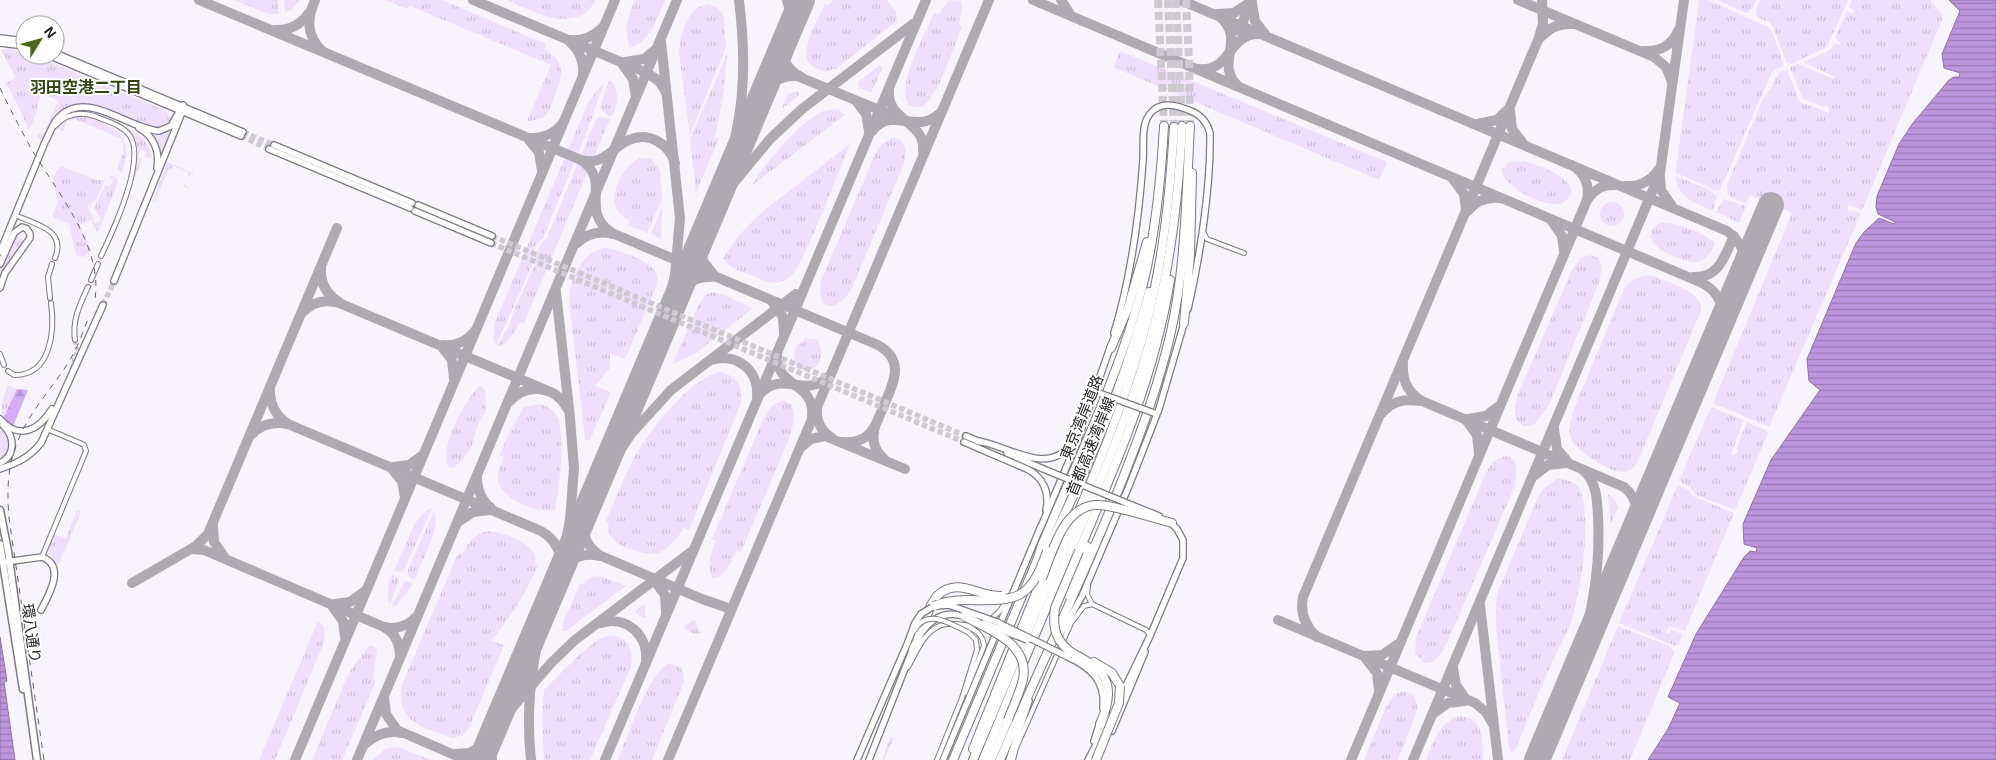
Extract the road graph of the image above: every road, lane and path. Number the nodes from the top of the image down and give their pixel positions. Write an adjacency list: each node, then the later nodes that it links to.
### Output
1 (0, 38): 2 (street)
2 (15, 40)
3 (0, 43): 4 (street)
4 (15, 45)
5 (65, 57): 8 (street)
6 (65, 62): 8 (street)
7 (98, 110): 8 (street); 11 (street); 14 (street)
8 (182, 110): 12 (street); 14 (street)
9 (1164, 126): 15 (highway, 東京湾岸道路)
10 (1184, 128): 18 (highway, 首都高速湾岸線); 20 (highway, 首都高速湾岸線); 39 (highway); 72 (highway)
11 (51, 131): 17 (street); 27 (street)
12 (242, 134)
13 (271, 147): 16 (street)
14 (153, 181): 33 (street)
15 (1160, 182): 41 (highway); 64 (highway, 東京湾岸道路)
16 (414, 207): 21 (street); 23 (street)
17 (15, 216): 25 (street); 28 (street)
18 (1175, 216): 53 (highway); 91 (highway, 首都高速湾岸線)
19 (1202, 227): 22 (street); 24 (street); 41 (street)
20 (1164, 232): 50 (highway); 90 (highway, 首都高速湾岸線)
21 (492, 236)
22 (1208, 239): 24 (street); 26 (street)
23 (491, 243)
24 (1200, 245): 39 (street)
25 (0, 252)
26 (1244, 253)
27 (101, 256)
28 (55, 258)
29 (0, 264): 35 (street)
30 (52, 264): 36 (street)
31 (98, 264): 32 (street)
32 (91, 280)
33 (114, 281)
34 (88, 287): 40 (street)
35 (0, 288)
36 (50, 298)
37 (51, 303): 45 (street)
38 (103, 305): 46 (street)
39 (1184, 323): 49 (street)
40 (76, 340)
41 (1111, 348): 47 (street)
42 (0, 354): 43 (street)
43 (4, 365)
44 (72, 368): 46 (street)
45 (8, 371)
46 (70, 376): 48 (street)
47 (1097, 393): 49 (street, bridge); 54 (street); 60 (street)
48 (60, 397): 51 (street); 52 (street)
49 (1155, 414): 66 (street)
50 (1108, 417): 62 (highway); 64 (highway)
51 (0, 420): 55 (street)
52 (47, 429): 56 (street); 63 (street)
53 (1128, 435): 72 (highway); 77 (highway, bridge)
54 (978, 441): 57 (street, bridge); 60 (street)
55 (0, 463)
56 (0, 469)
57 (1127, 507): 59 (highway); 89 (highway, bridge)
58 (0, 510): 65 (main road, 環八通り)
59 (1172, 523): 74 (street)
60 (1040, 529): 67 (street)
61 (0, 544): 65 (main road, 環八通り)
62 (1046, 551): 69 (highway, bridge); 76 (highway, bridge)
63 (42, 557): 65 (street); 70 (street)
64 (1038, 558): 88 (highway, 東京湾岸道路)
65 (6, 562): 82 (main road, 環八通り); 83 (main road, 環八通り)
66 (1090, 578): 68 (street); 94 (street)
67 (1011, 595): 73 (street); 87 (street)
68 (1092, 604): 74 (street); 94 (street)
69 (934, 606): 75 (street, bridge); 77 (street, bridge)
70 (41, 610)
71 (964, 616): 76 (street); 77 (street, bridge); 92 (highway, bridge)
72 (1062, 620): 93 (highway)
73 (960, 625): 79 (street); 80 (street)
74 (1150, 636): 95 (street); 96 (street, bridge)
75 (908, 642): 80 (street, bridge); 84 (street)
76 (912, 650): 79 (street)
77 (1071, 655): 78 (highway); 81 (street)
78 (1085, 659): 81 (highway); 96 (highway, bridge)
79 (904, 673): 85 (street)
80 (962, 698): 86 (street)
81 (1100, 724): 95 (street)
82 (33, 760)
83 (37, 760)
84 (857, 760)
85 (870, 760)
86 (937, 760)
87 (943, 760)
88 (953, 760)
89 (968, 760)
90 (973, 760)
91 (982, 760)
92 (991, 760)
93 (1000, 760)
94 (1011, 760)
95 (1087, 760)
96 (1097, 760)

